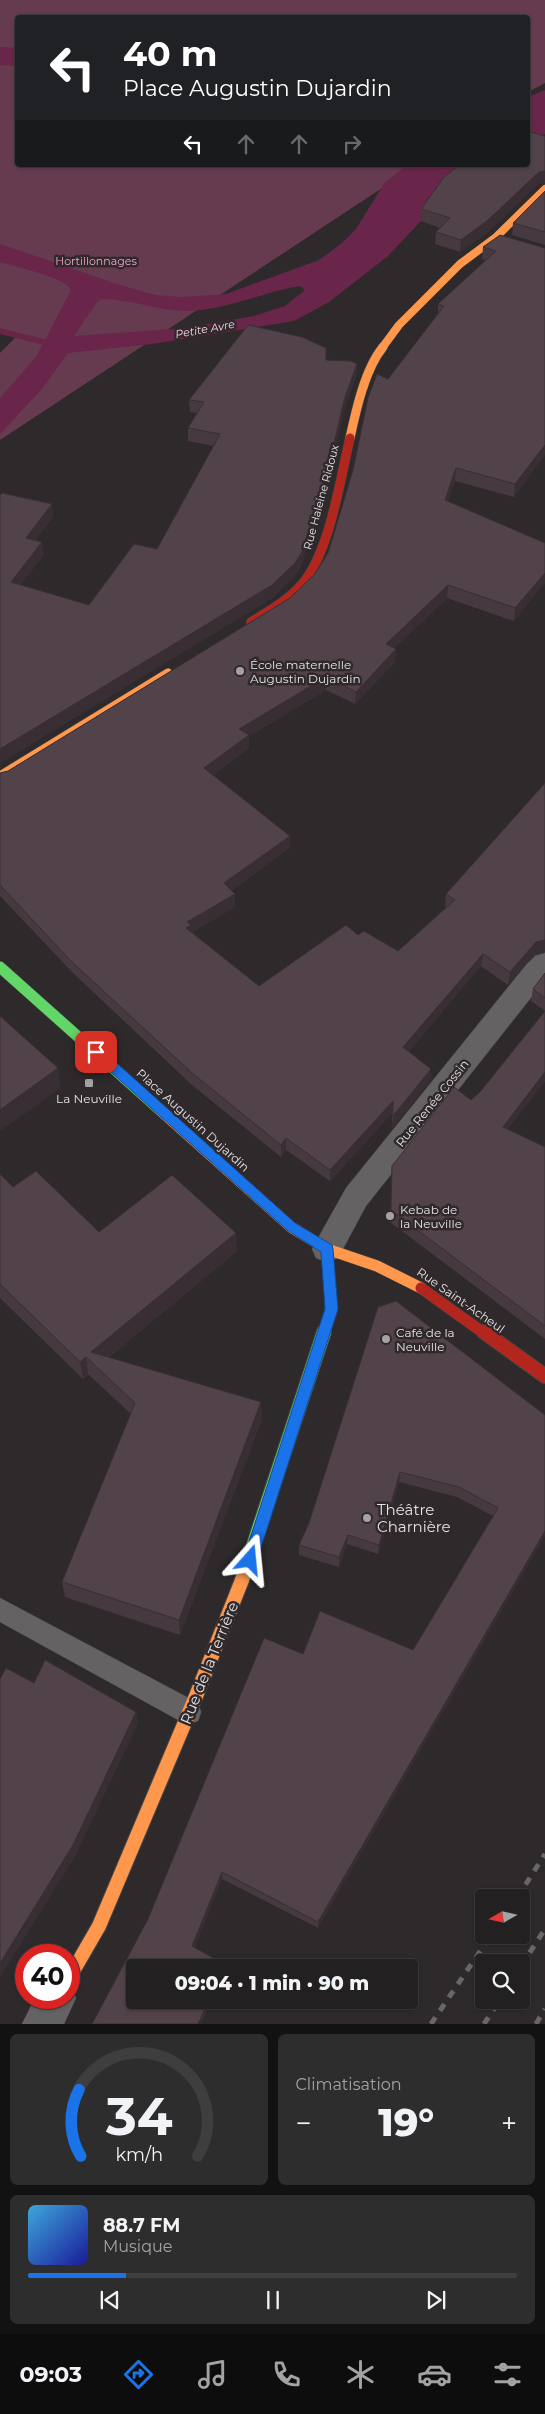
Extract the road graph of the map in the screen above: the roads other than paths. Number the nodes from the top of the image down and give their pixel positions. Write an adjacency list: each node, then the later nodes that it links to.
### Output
1 (545, 189): 2 (street, Rue Haleine Ridoux)
2 (495, 238): 3 (street); 4 (street, Rue Haleine Ridoux)
3 (516, 246)
4 (238, 630)
5 (179, 667): 6 (street)
6 (0, 776)
7 (545, 964): 9 (street, Rue Renée Cossin)
8 (0, 967): 9 (street, Place Augustin Dujardin)
9 (327, 1249): 10 (street, Rue Saint-Acheul); 12 (street, Rue de la Terrière)
10 (545, 1376)
11 (0, 1609): 12 (lane)
12 (189, 1712): 13 (street, Rue de la Terrière)
13 (80, 1959)
14 (51, 2009): 15 (street)
15 (42, 2024)

